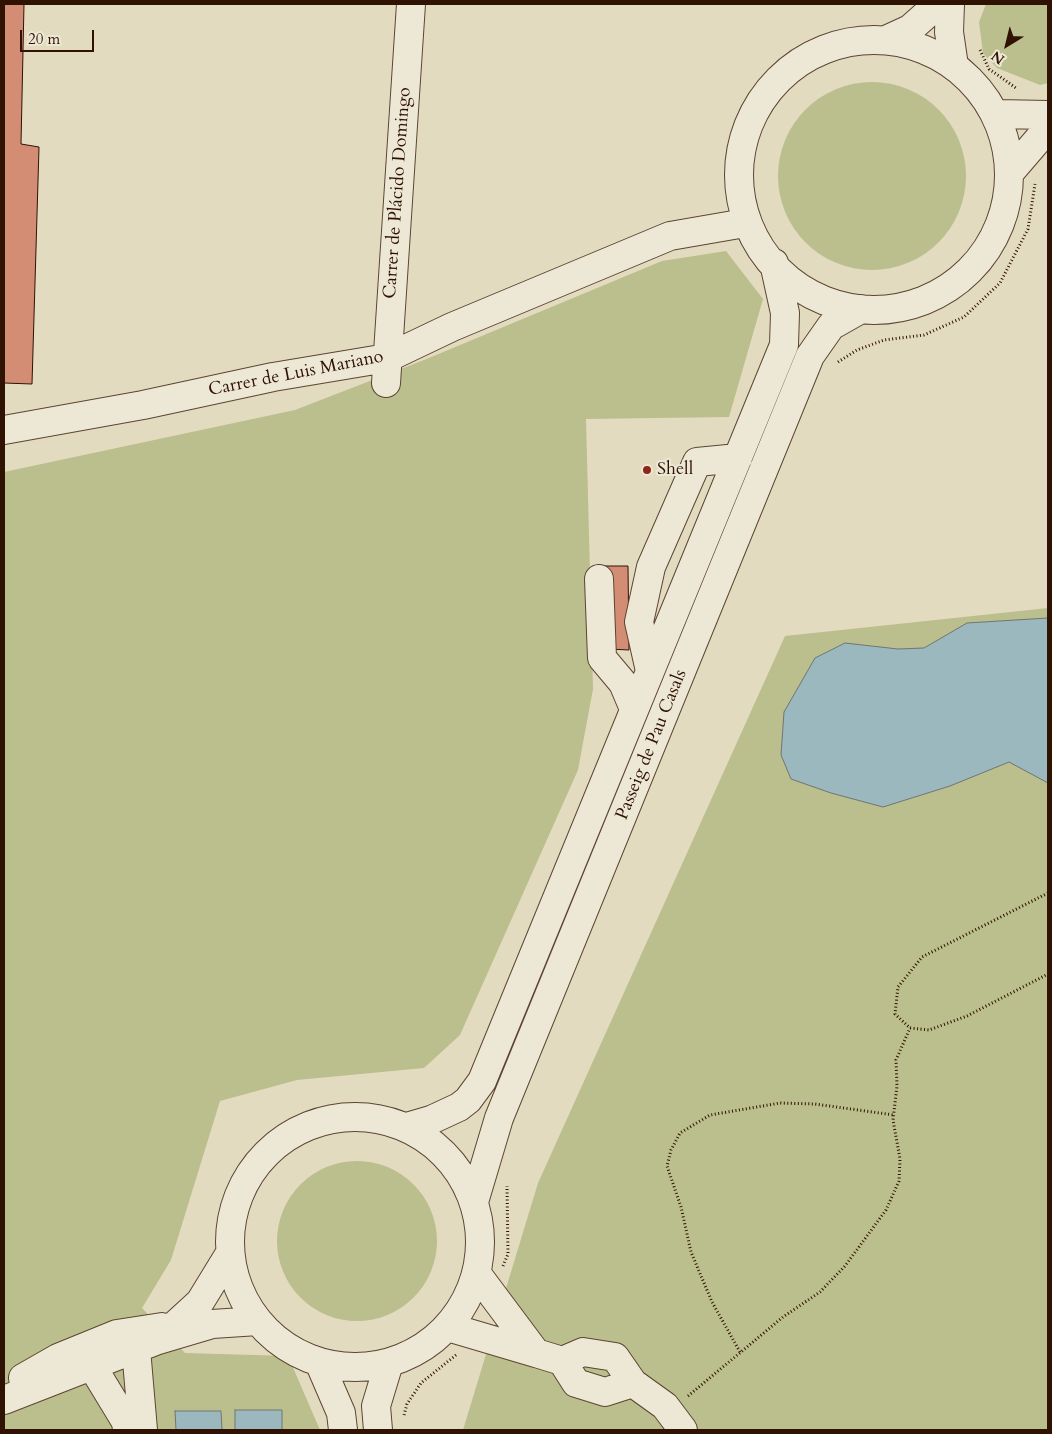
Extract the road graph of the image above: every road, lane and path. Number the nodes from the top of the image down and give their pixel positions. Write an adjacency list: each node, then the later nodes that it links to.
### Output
1 (410, 4): 16 (street, Carrer de Plácido Domingo)
2 (935, 4): 4 (street)
3 (950, 4): 6 (street)
4 (886, 40): 6 (street); 12 (street)
5 (976, 42): 7 (path)
6 (954, 66): 8 (street)
7 (1020, 91)
8 (996, 114): 9 (street); 11 (street)
9 (1048, 115)
10 (1048, 128): 11 (street)
11 (1024, 173): 14 (street); 15 (path)
12 (745, 222): 13 (street); 16 (street, Carrer de Luis Mariano)
13 (774, 263): 14 (street); 18 (street, Passeig de Pau Casals)
14 (861, 309): 28 (street, Passeig de Pau Casals)
15 (835, 369)
16 (387, 370): 17 (street, Carrer de Luis Mariano)
17 (4, 430)
18 (738, 458): 20 (street, Passeig de Pau Casals); 20 (street)
19 (599, 578): 21 (street)
20 (650, 671): 21 (street, Passeig de Pau Casals)
21 (634, 709): 26 (street, Passeig de Pau Casals)
22 (1048, 893): 24 (path)
23 (1048, 974): 24 (path)
24 (910, 1028): 25 (path)
25 (894, 1115): 34 (path); 34 (path)
26 (407, 1127): 28 (street); 29 (street)
27 (507, 1181): 30 (path)
28 (474, 1202): 30 (street)
29 (230, 1253): 31 (street); 33 (street)
30 (484, 1284): 32 (street); 35 (street)
31 (258, 1321): 33 (street); 36 (street)
32 (460, 1331): 35 (street); 37 (street); 40 (path)
33 (157, 1338): 38 (street); 39 (street); 43 (street)
34 (740, 1352): 41 (path)
35 (536, 1353): 41 (street)
36 (319, 1362): 37 (street); 44 (street)
37 (389, 1362): 45 (street)
38 (92, 1366): 39 (street); 42 (street)
39 (4, 1400)
40 (404, 1418)
41 (677, 1421)
42 (127, 1430)
43 (142, 1430)
44 (343, 1430)
45 (378, 1430)

